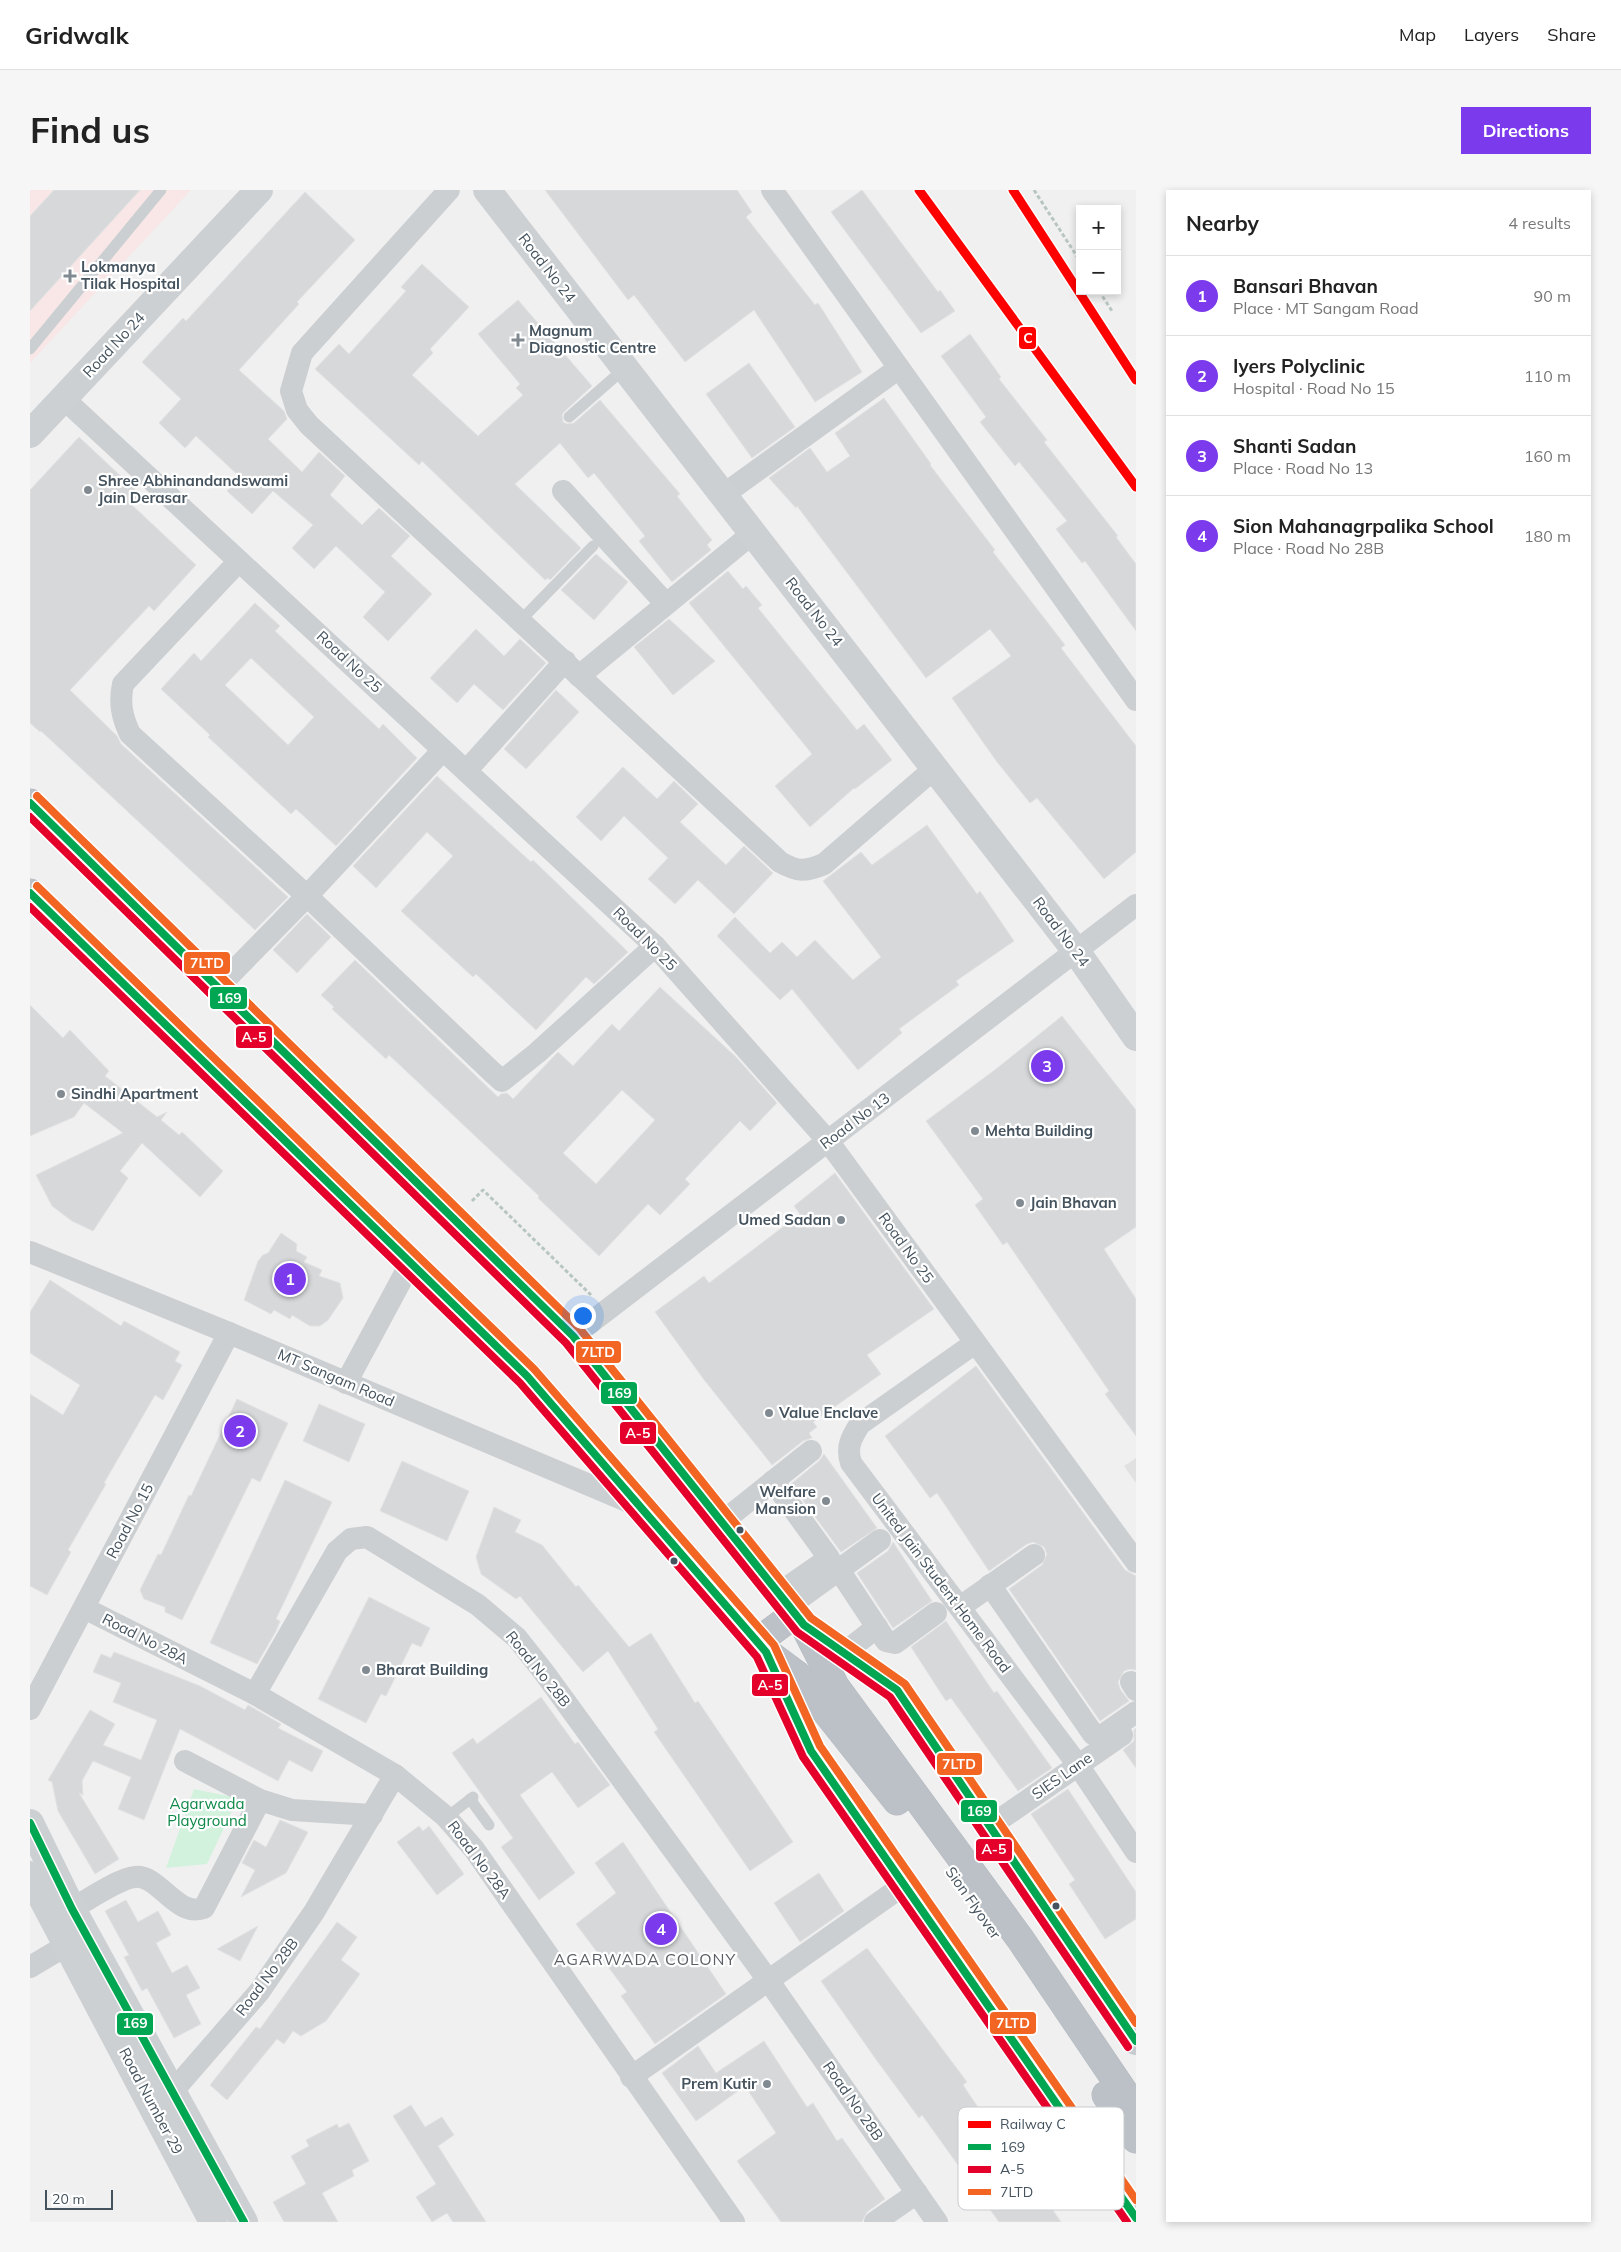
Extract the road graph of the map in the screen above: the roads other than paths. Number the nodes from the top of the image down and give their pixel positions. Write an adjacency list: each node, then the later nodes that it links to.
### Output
1 (161, 190): 6 (lane)
2 (259, 190): 9 (street, Road No 24)
3 (449, 190): 18 (street)
4 (487, 190): 7 (street, Road No 24)
5 (772, 190): 8 (street)
6 (30, 349)
7 (625, 368): 10 (lane); 13 (street, Road No 24)
8 (899, 368): 13 (street); 20 (street)
9 (63, 398): 11 (street, Road No 24); 16 (street, Road No 25)
10 (568, 417)
11 (30, 434)
12 (563, 491): 17 (street)
13 (723, 495): 14 (street, Road No 24)
14 (752, 533): 17 (street); 22 (street, Road No 24)
15 (593, 546): 18 (lane)
16 (239, 561): 21 (street, Road No 25); 26 (street)
17 (666, 604): 19 (street)
18 (521, 620): 19 (street)
19 (572, 669): 22 (street); 23 (street)
20 (1136, 700)
21 (443, 750): 23 (street, Road No 25); 26 (street)
22 (935, 768): 29 (street, Road No 24)
23 (466, 771): 28 (street, Road No 25)
24 (30, 803): 30 (highway, Sion Flyover)
25 (30, 892): 34 (highway, Sion Flyover)
26 (307, 896): 28 (street); 30 (street)
27 (1136, 905): 29 (street, Road No 13)
28 (655, 946): 32 (street, Road No 25)
29 (1076, 951): 31 (street, Road No 24); 32 (street, Road No 13)
30 (218, 987): 36 (highway, Sion Flyover)
31 (1136, 1037)
32 (828, 1141): 36 (street, Road No 13); 37 (street, Road No 25)
33 (30, 1252): 35 (street, MT Sangam Road)
34 (411, 1262): 38 (street); 41 (highway, Sion Flyover)
35 (229, 1333): 38 (street, MT Sangam Road); 49 (street, Road No 15)
36 (573, 1336): 42 (highway, Sion Flyover)
37 (974, 1343): 45 (street, Road No 25); 48 (street, United Jain Student Home Road)
38 (346, 1382): 41 (street, MT Sangam Road)
39 (811, 1451): 40 (street)
40 (774, 1481): 42 (street); 46 (street)
41 (640, 1507): 53 (highway, Sion Flyover)
42 (722, 1522): 50 (highway, Sion Flyover)
43 (872, 1537): 46 (street)
44 (1034, 1555): 47 (street)
45 (1136, 1562)
46 (834, 1564): 50 (street); 52 (street)
47 (990, 1585): 48 (street); 54 (street)
48 (960, 1607): 56 (street, United Jain Student Home Road)
49 (84, 1608): 57 (street, Road No 28A); 58 (street, Road No 15)
50 (792, 1610): 53 (highway); 55 (highway, Sion Flyover)
51 (936, 1613): 52 (street)
52 (877, 1626): 55 (street)
53 (762, 1647): 71 (main road); 81 (highway, Sion Flyover)
54 (1036, 1651): 56 (street); 59 (street)
55 (833, 1656): 69 (main road); 82 (highway, Sion Flyover)
56 (1008, 1671): 62 (street, United Jain Student Home Road)
57 (255, 1694): 63 (street, Road No 28A); 76 (street, Road No 28B)
58 (30, 1708)
59 (1136, 1712)
60 (1136, 1726): 62 (street, SIES Lane)
61 (185, 1761): 64 (street)
62 (1078, 1765): 69 (street, SIES Lane); 70 (street, United Jain Student Home Road)
63 (395, 1775): 65 (street, Road No 28B); 66 (street, Road No 28A)
64 (260, 1800): 65 (street); 73 (street)
65 (372, 1815): 79 (street, Road No 28B)
66 (447, 1817): 68 (lane); 78 (street, Road No 28A)
67 (30, 1823): 73 (street)
68 (489, 1825)
69 (989, 1827): 77 (main road)
70 (1136, 1852)
71 (904, 1885): 76 (street); 80 (main road)
72 (33, 1887): 74 (street, Road Number 29)
73 (72, 1909): 79 (street)
74 (67, 1945): 75 (street); 79 (street, Road Number 29)
75 (30, 1967)
76 (768, 1980): 78 (street); 85 (street, Road No 28B)
77 (1136, 2041)
78 (631, 2077): 90 (street, Road No 28A)
79 (162, 2098): 88 (street, Road Number 29); 89 (street)
80 (1059, 2107)
81 (1114, 2107)
82 (1136, 2110)
83 (1124, 2122): 84 (highway, Sion Flyover)
84 (1136, 2139)
85 (912, 2197): 91 (street); 92 (street); 93 (street, Road No 28B)
86 (1124, 2201): 87 (main road)
87 (1136, 2218)
88 (213, 2222)
89 (244, 2222)
90 (734, 2222)
91 (875, 2222)
92 (921, 2222)
93 (937, 2222)

